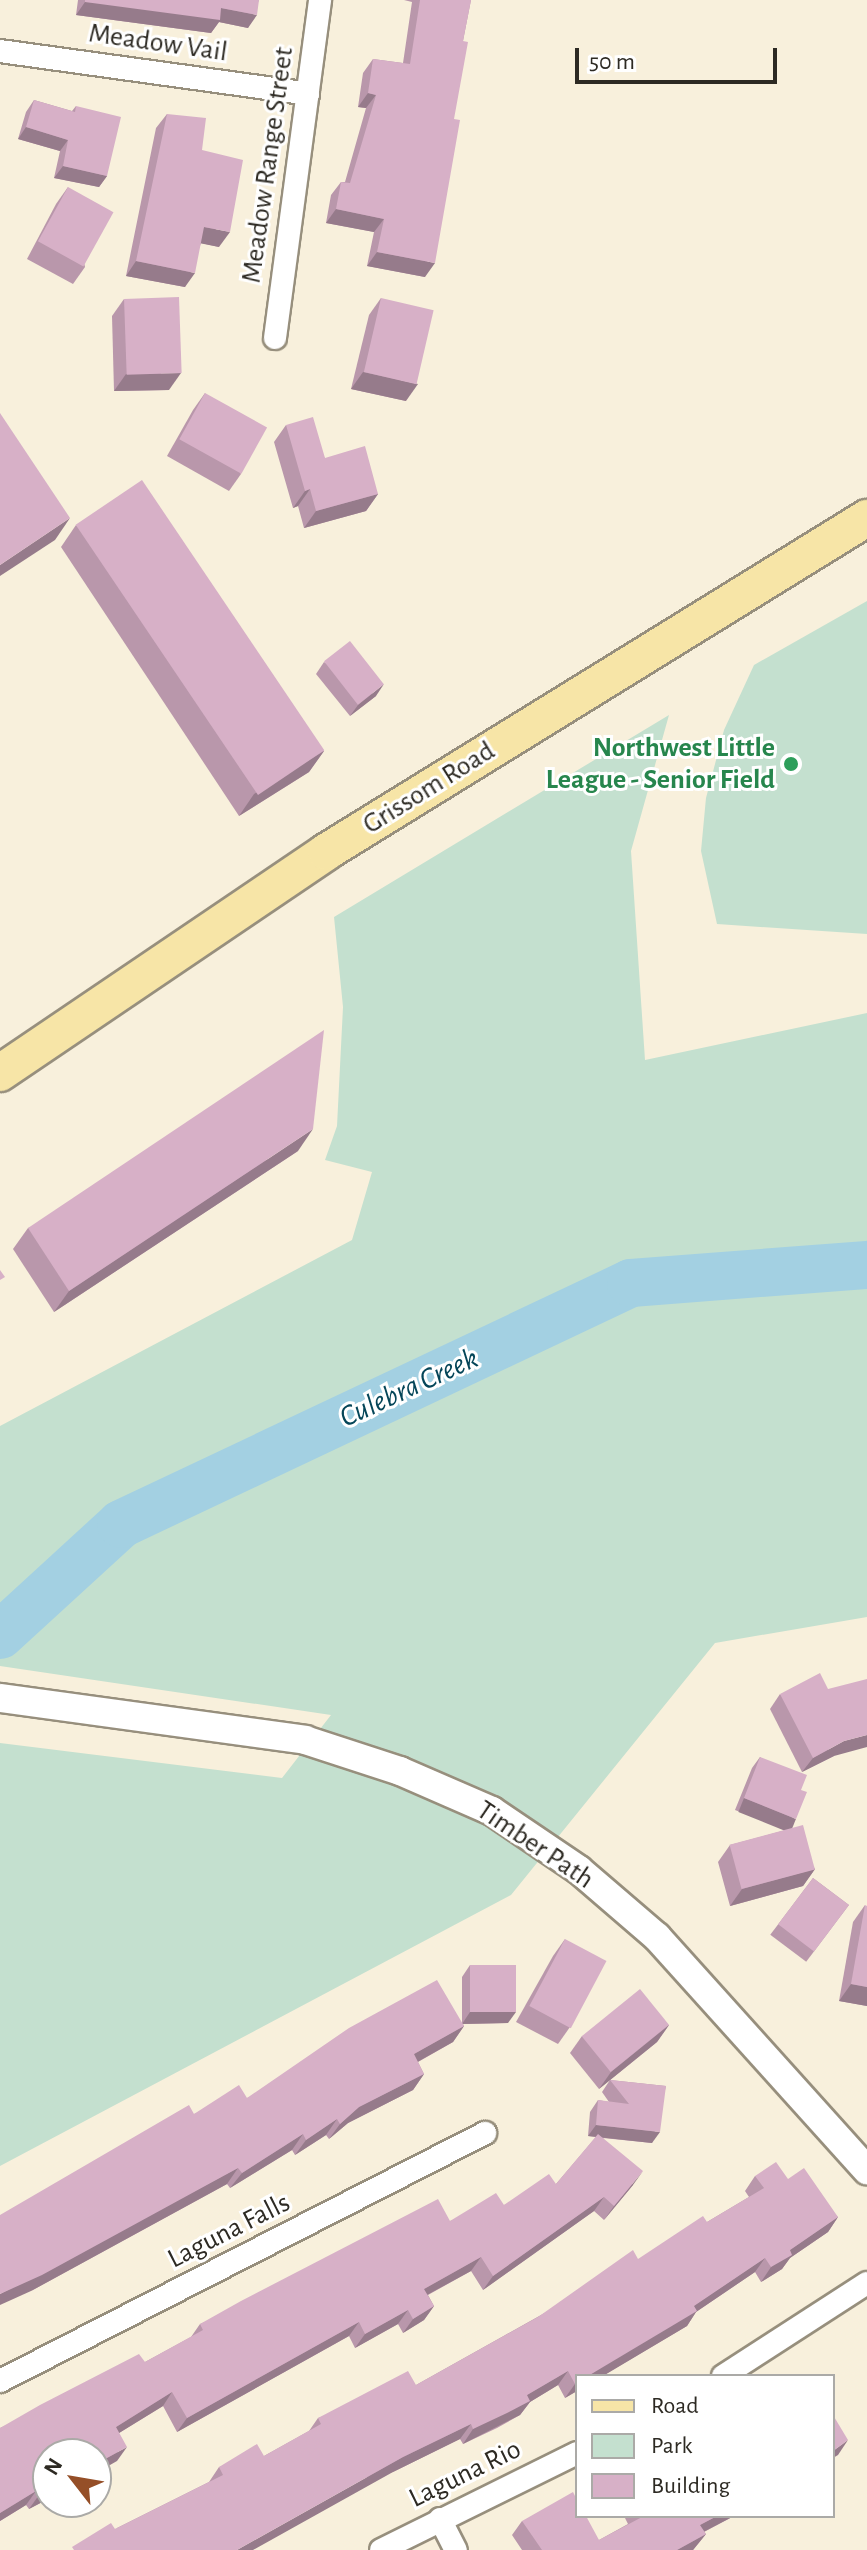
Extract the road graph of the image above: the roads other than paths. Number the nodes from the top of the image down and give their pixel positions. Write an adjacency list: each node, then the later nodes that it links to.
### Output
1 (320, 0): 3 (street, Meadow Range Street)
2 (0, 51): 3 (street, Meadow Vail)
3 (308, 94): 4 (street, Meadow Range Street)
4 (275, 338)
5 (867, 518): 6 (main road, Grissom Road)
6 (0, 1073)
7 (0, 1698): 9 (street, Timber Path)
8 (485, 2133): 12 (street, Laguna Falls)
9 (867, 2170)
10 (867, 2283): 11 (street)
11 (726, 2374)
12 (0, 2381)
13 (575, 2454): 14 (street, Laguna Rio)
14 (440, 2519): 15 (street, Laguna Rio); 16 (street)
15 (381, 2550)
16 (456, 2550)

